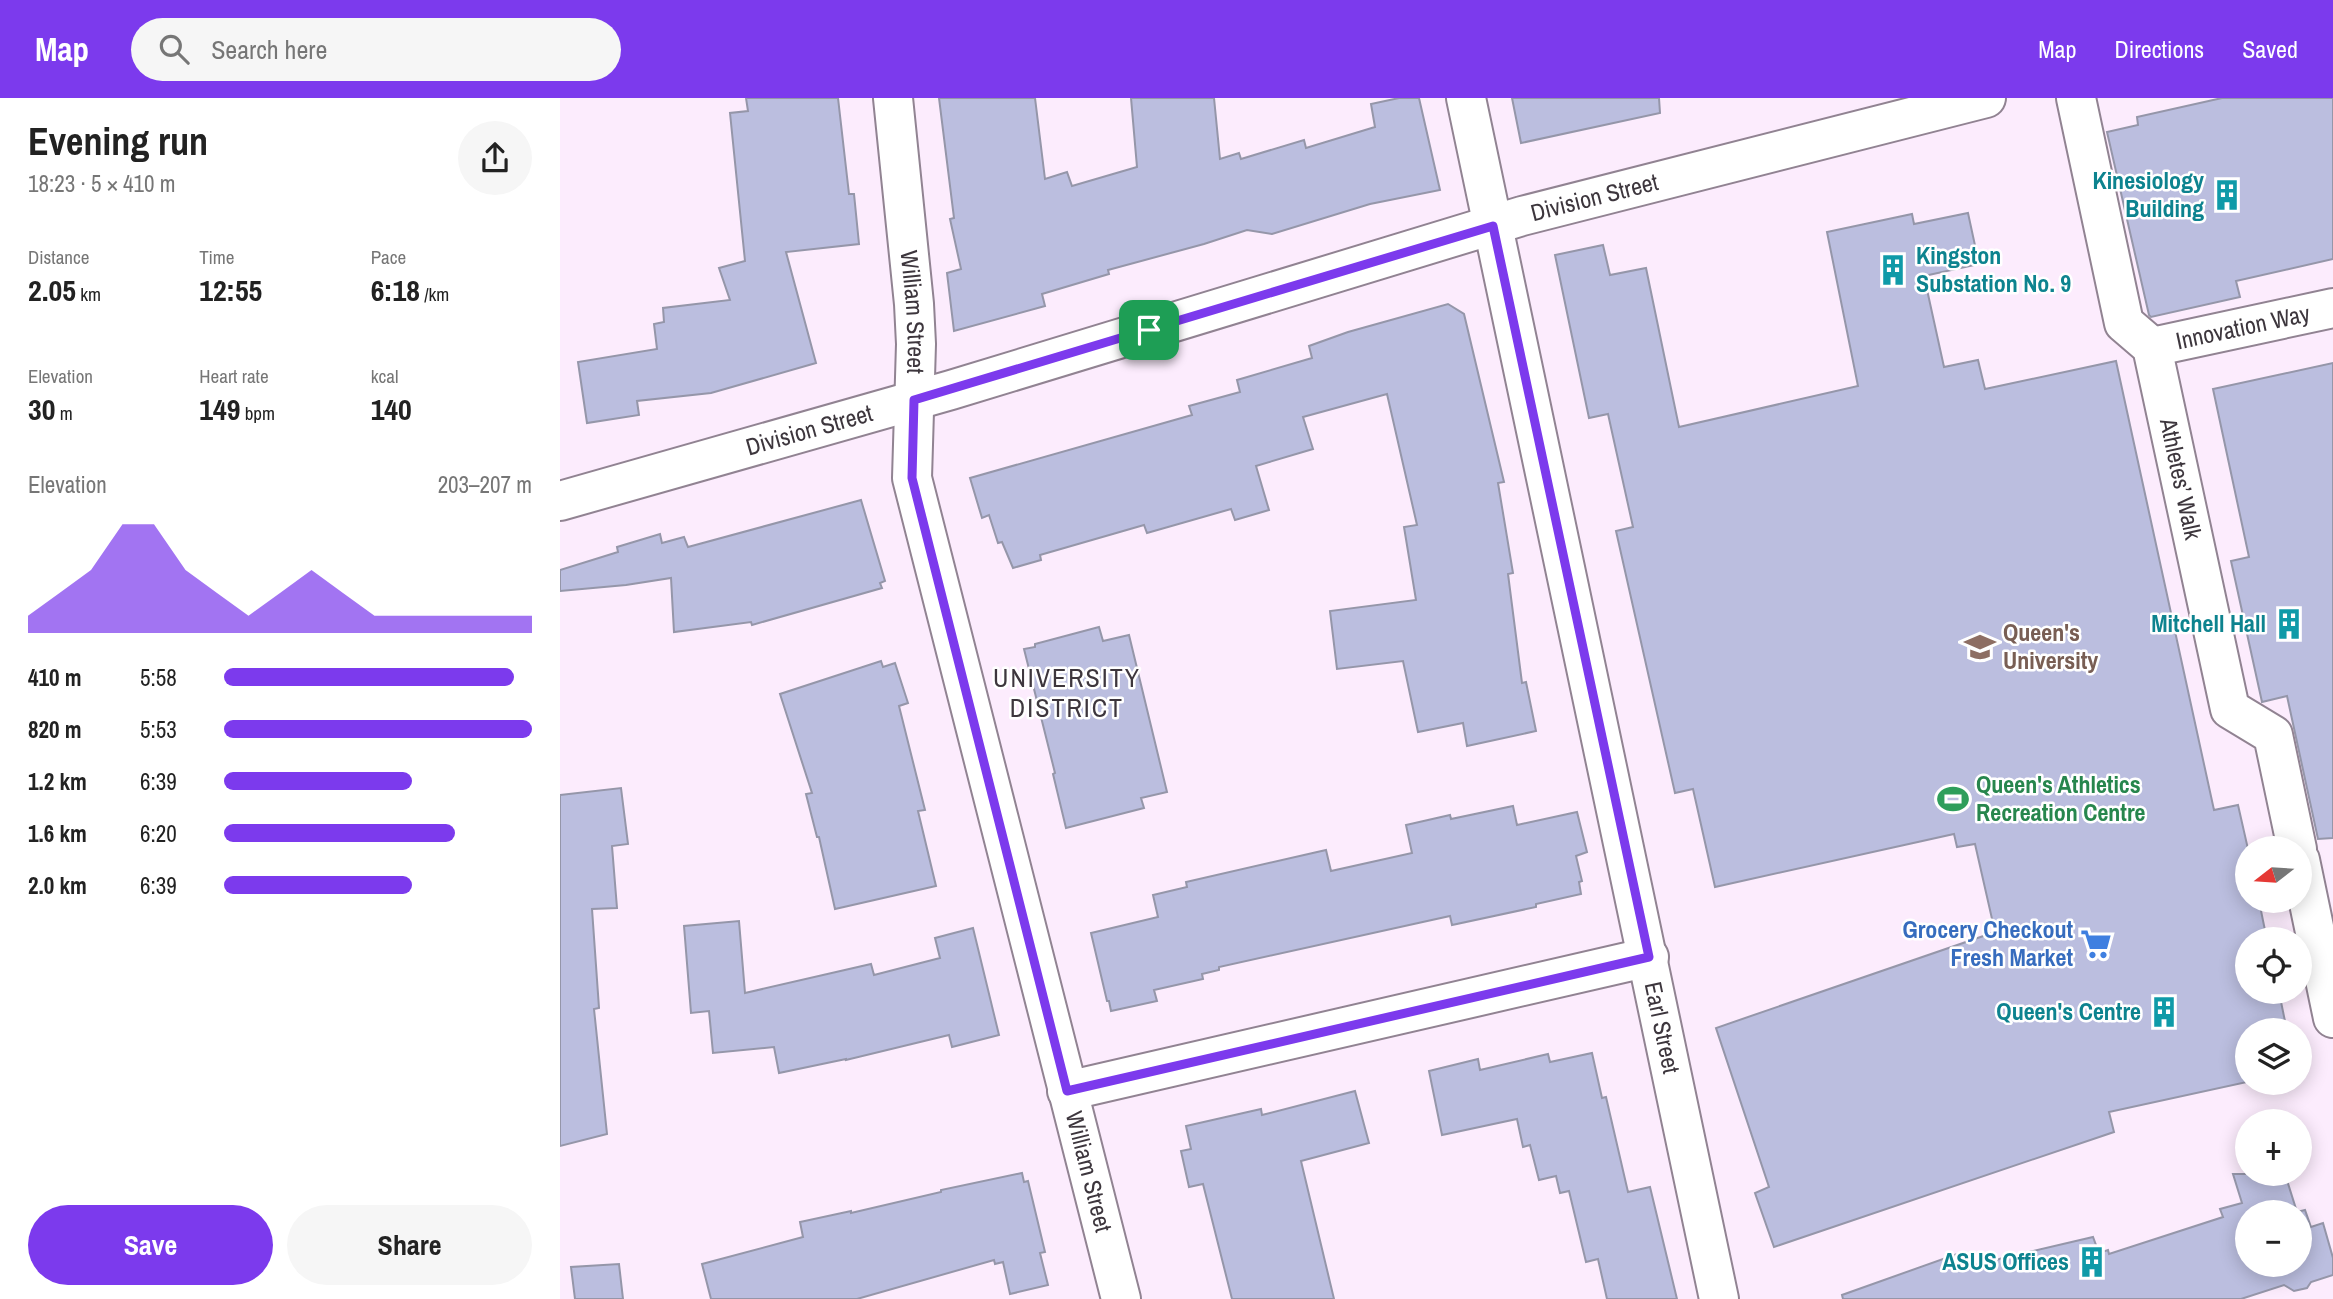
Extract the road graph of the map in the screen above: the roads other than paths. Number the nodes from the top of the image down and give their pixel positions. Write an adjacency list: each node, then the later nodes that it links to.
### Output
1 (893, 98): 8 (street, William Street)
2 (1466, 98): 5 (street, Earl Street)
3 (1986, 98): 5 (street, Division Street)
4 (2076, 98): 7 (street)
5 (1493, 226): 8 (street, Division Street); 12 (street, Earl Street)
6 (2333, 308): 7 (street, Innovation Way)
7 (2152, 347): 10 (street, Athletes’ Walk)
8 (914, 400): 9 (street, Division Street); 14 (street, William Street)
9 (560, 501)
10 (2294, 836)
11 (2311, 914): 13 (street)
12 (1649, 957): 14 (street); 16 (street, Earl Street)
13 (2333, 1018)
14 (1067, 1091): 15 (street, William Street)
15 (1121, 1299)
16 (1719, 1299)

